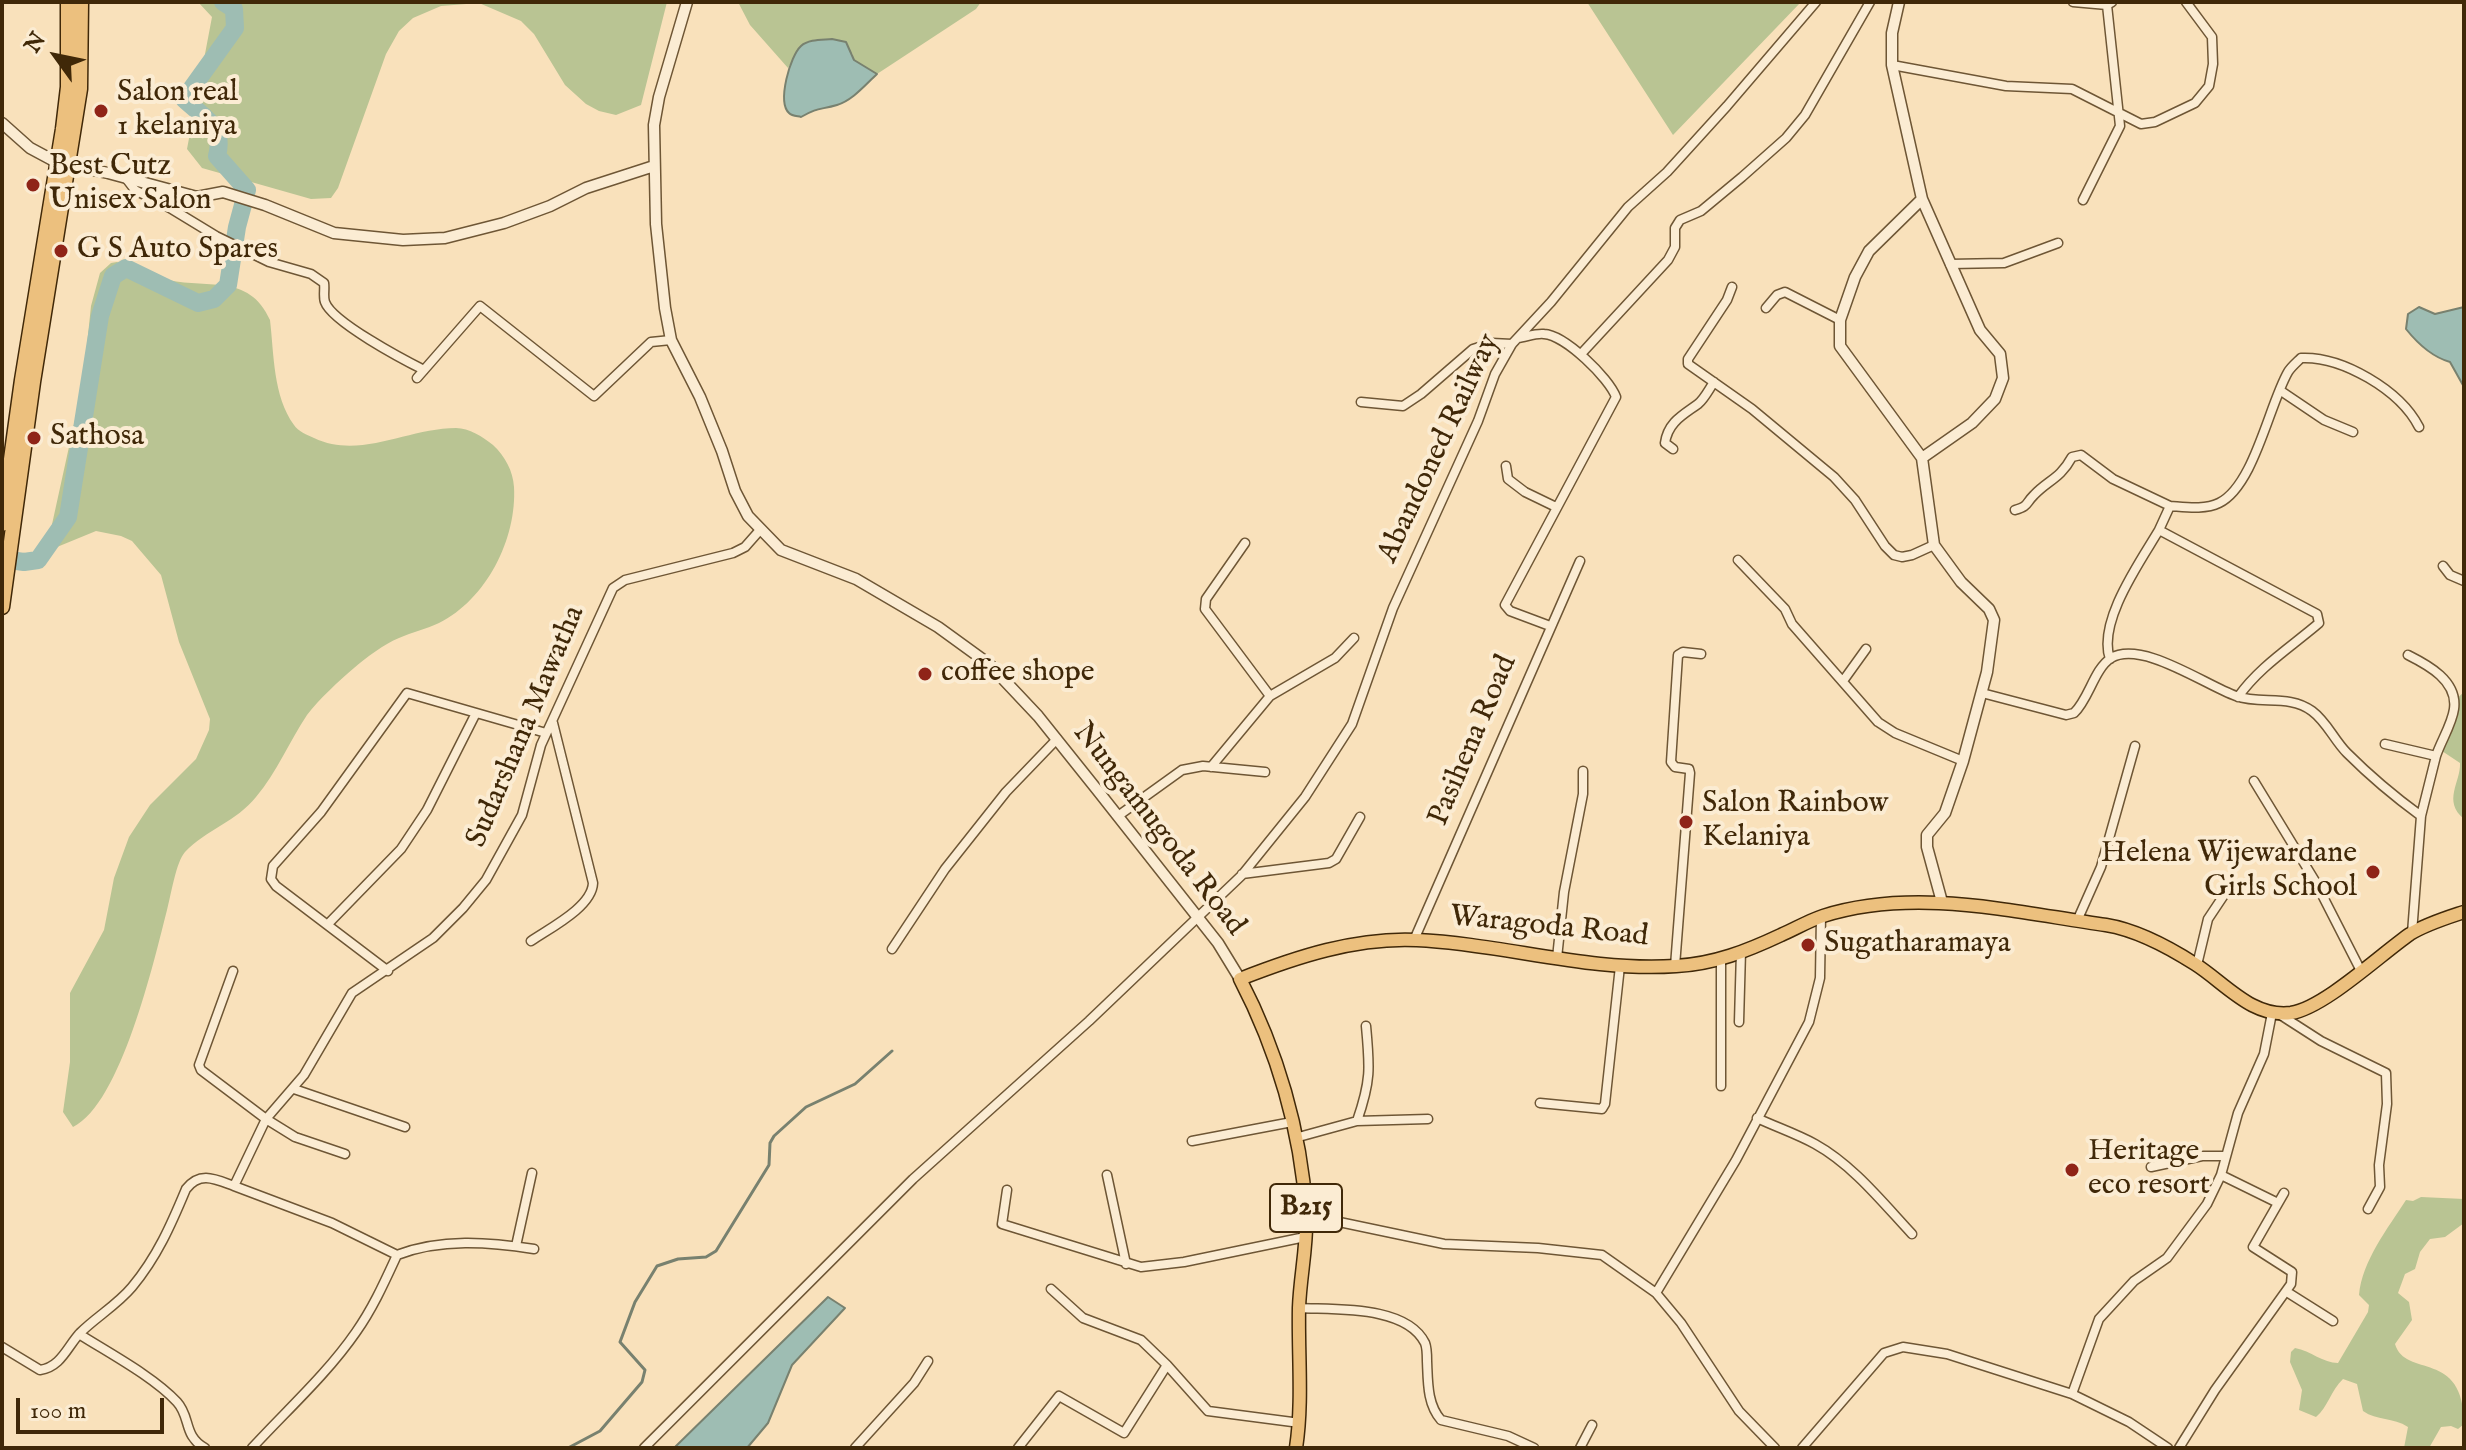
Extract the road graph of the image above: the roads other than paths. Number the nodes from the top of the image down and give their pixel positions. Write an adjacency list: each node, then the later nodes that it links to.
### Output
1 (68, 2): 13 (highway)
2 (81, 2): 13 (highway)
3 (687, 2): 14 (street, Nungamugoda Road)
4 (1816, 2): 24 (street, Abandoned Railway)
5 (1870, 2): 25 (street)
6 (2073, 2): 8 (street)
7 (2186, 2): 11 (street)
8 (2110, 3): 11 (street)
9 (1897, 5): 10 (street)
10 (1892, 65): 11 (street); 16 (street)
11 (2119, 111): 17 (street)
12 (2, 123): 13 (street)
13 (63, 164): 15 (street); 36 (highway)
14 (654, 166): 15 (street); 23 (street, Nungamugoda Road)
15 (125, 177): 26 (street)
16 (1922, 199): 19 (street); 22 (street)
17 (2083, 200)
18 (2058, 243): 19 (street)
19 (1950, 264): 34 (street)
20 (1732, 287): 28 (street)
21 (1766, 308): 22 (street)
22 (1840, 320): 34 (street)
23 (671, 340): 26 (street); 41 (street, Nungamugoda Road)
24 (1515, 341): 25 (street); 30 (street); 75 (street, Abandoned Railway)
25 (1581, 354): 38 (street)
26 (424, 370): 27 (street)
27 (417, 378)
28 (1714, 382): 33 (street); 44 (street)
29 (2281, 391): 31 (street); 32 (street); 37 (street)
30 (1361, 402)
31 (2419, 427)
32 (2353, 432)
33 (1673, 449)
34 (1922, 458): 44 (street)
35 (1506, 466): 38 (street)
36 (10, 478): 40 (highway); 49 (highway)
37 (2170, 506): 39 (street); 42 (street)
38 (1556, 507): 50 (street)
39 (2015, 510)
40 (2, 524)
41 (760, 530): 61 (street, Sudarshana Mawatha); 63 (street, Nungamugoda Road)
42 (2159, 530): 55 (street); 59 (street)
43 (1245, 543): 58 (street)
44 (1934, 545): 57 (street)
45 (1738, 560): 56 (street)
46 (1580, 561): 50 (street, Pasihena Road)
47 (2443, 566): 48 (street)
48 (2464, 581)
49 (2, 607)
50 (1550, 626): 84 (street, Pasihena Road)
51 (1354, 638): 58 (street)
52 (1866, 649): 56 (street)
53 (1701, 654): 92 (street)
54 (2408, 655): 66 (street)
55 (2110, 659): 57 (street); 59 (street)
56 (1843, 681): 67 (street)
57 (1982, 693): 67 (street)
58 (1270, 696): 68 (street)
59 (2238, 697): 73 (street)
60 (476, 713): 62 (street); 82 (street); 82 (street)
61 (553, 723): 62 (street, Sudarshana Mawatha); 85 (street)
62 (546, 733): 94 (street, Sudarshana Mawatha)
63 (1057, 739): 72 (street, Nungamugoda Road); 86 (street)
64 (2385, 744): 66 (street)
65 (2135, 746): 81 (street)
66 (2436, 756): 73 (street)
67 (1963, 761): 77 (street)
68 (1211, 767): 70 (street); 72 (street)
69 (1583, 771): 88 (street)
70 (1265, 772)
71 (2254, 781): 95 (street)
72 (1118, 816): 79 (street, Nungamugoda Road)
73 (2421, 816): 83 (street)
74 (1360, 817): 75 (street)
75 (1242, 875): 79 (street, Abandoned Railway)
76 (2228, 889): 90 (street)
77 (1942, 902): 80 (main road, Waragoda Road); 81 (main road, Waragoda Road)
78 (2464, 912): 83 (main road)
79 (1197, 916): 96 (street, Nungamugoda Road); 143 (street, Abandoned Railway)
80 (1821, 916): 87 (main road, Waragoda Road); 103 (street)
81 (2077, 921): 90 (main road, Waragoda Road)
82 (328, 924): 94 (street)
83 (2412, 933): 95 (main road)
84 (1414, 940): 88 (main road, Waragoda Road); 96 (main road, Waragoda Road)
85 (531, 941)
86 (892, 949)
87 (1741, 951): 89 (main road, Waragoda Road); 98 (street)
88 (1557, 958): 91 (main road, Waragoda Road)
89 (1721, 960): 92 (main road, Waragoda Road); 100 (street)
90 (2197, 965): 97 (main road, Waragoda Road)
91 (1620, 966): 92 (main road, Waragoda Road); 102 (street)
92 (1675, 966)
93 (233, 971): 104 (street)
94 (388, 971): 101 (street, Sudarshana Mawatha)
95 (2361, 971): 97 (main road)
96 (1240, 979): 107 (main road, B215)
97 (2275, 1013): 112 (street); 121 (street)
98 (1739, 1022)
99 (1366, 1026): 106 (street)
100 (1721, 1086)
101 (294, 1089): 104 (street, Sudarshana Mawatha); 108 (street)
102 (1540, 1103)
103 (1757, 1118): 123 (street); 131 (street)
104 (266, 1119): 111 (street); 117 (street, Sudarshana Mawatha)
105 (1428, 1119): 106 (street)
106 (1357, 1121): 109 (street)
107 (1292, 1122): 109 (main road, B215); 110 (street)
108 (405, 1127)
109 (1295, 1138): 122 (main road, B215)
110 (1192, 1141)
111 (345, 1154)
112 (2225, 1156): 113 (street); 116 (street)
113 (2151, 1167)
114 (532, 1173): 125 (street)
115 (1107, 1175): 128 (street)
116 (2221, 1175): 120 (street); 138 (street)
117 (234, 1186): 127 (street); 134 (street)
118 (1007, 1190): 128 (street)
119 (2284, 1193): 120 (street)
120 (2278, 1203): 130 (street)
121 (2368, 1209)
122 (1306, 1215): 124 (main road, B215); 131 (street)
123 (1912, 1234)
124 (1305, 1237): 128 (street); 132 (main road, B215)
125 (516, 1246): 126 (street); 127 (street)
126 (534, 1249)
127 (397, 1255): 142 (street)
128 (1126, 1264)
129 (1051, 1289): 137 (street)
130 (2287, 1292): 133 (street); 152 (street)
131 (1656, 1293): 149 (street)
132 (1299, 1308): 139 (main road, B215); 147 (street)
133 (2333, 1321)
134 (79, 1334): 135 (street); 141 (street)
135 (2, 1347)
136 (928, 1361): 144 (street)
137 (1167, 1365): 139 (street); 145 (street)
138 (2072, 1394): 150 (street); 151 (street)
139 (1300, 1423): 146 (main road, B215)
140 (1592, 1425): 148 (street)
141 (205, 1448)
142 (252, 1448)
143 (644, 1448)
144 (855, 1448)
145 (1018, 1448)
146 (1296, 1448)
147 (1534, 1448)
148 (1580, 1448)
149 (1775, 1448)
150 (1802, 1448)
151 (2168, 1448)
152 (2179, 1448)

